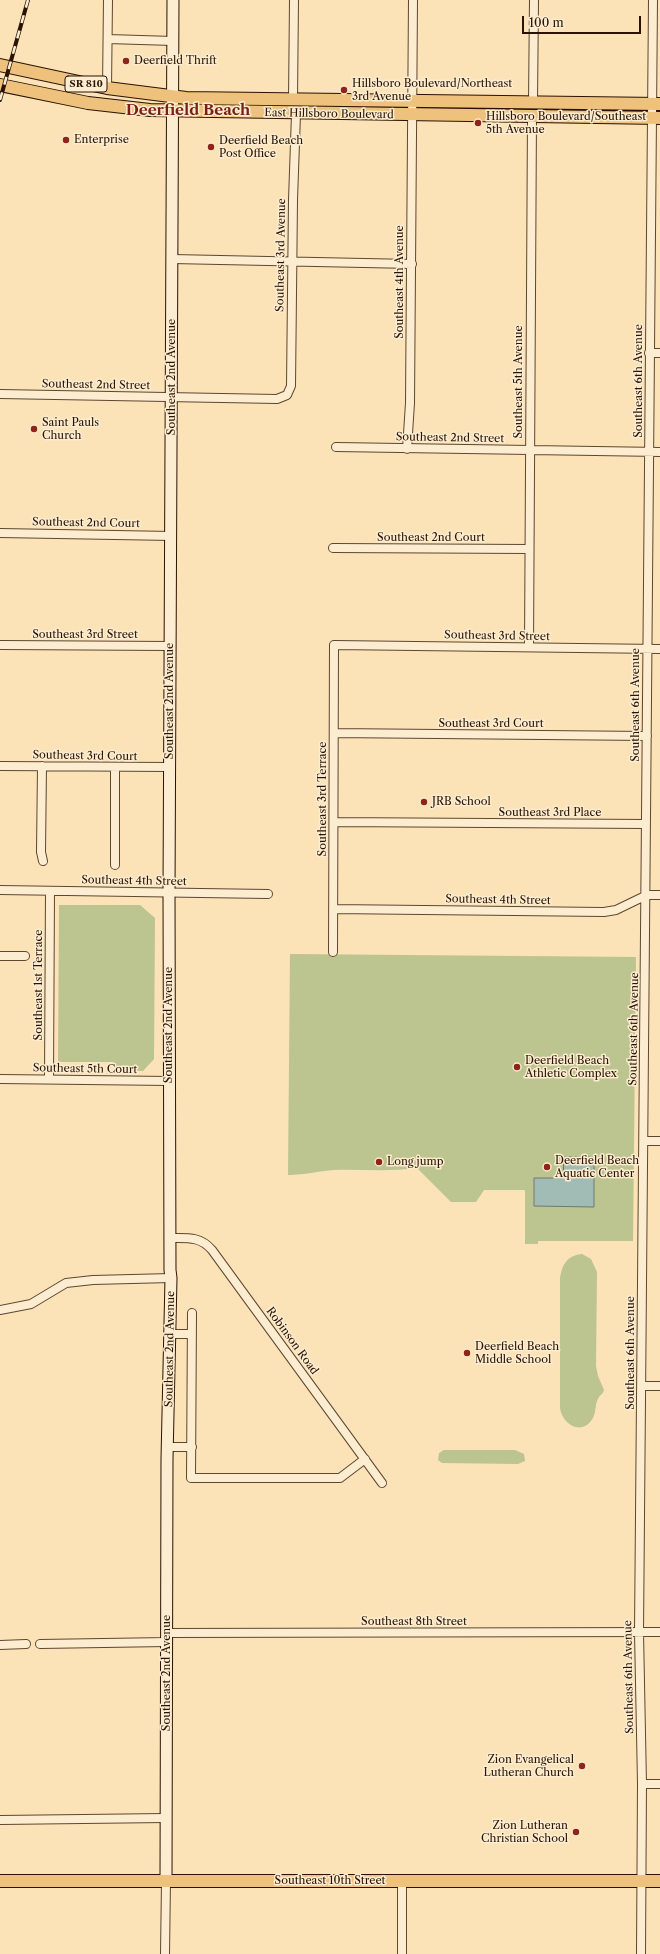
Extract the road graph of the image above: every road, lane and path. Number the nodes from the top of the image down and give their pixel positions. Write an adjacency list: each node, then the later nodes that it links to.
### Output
1 (108, 0): 7 (street)
2 (173, 0): 8 (street, Southeast 2nd Avenue)
3 (294, 0): 13 (street)
4 (413, 0): 14 (street, Southeast 4th Avenue)
5 (534, 0): 15 (street)
6 (653, 0): 16 (street, Southeast 6th Avenue)
7 (108, 39): 8 (street); 11 (street)
8 (173, 41): 12 (street, Southeast 2nd Avenue)
9 (0, 65): 11 (main road, East Hillsboro Boulevard / SR 810)
10 (0, 85): 17 (main road, East Hillsboro Boulevard / SR 810)
11 (107, 88): 12 (main road, East Hillsboro Boulevard / SR 810)
12 (172, 96): 13 (main road, East Hillsboro Boulevard / SR 810); 17 (street, Southeast 2nd Avenue)
13 (293, 99): 14 (main road, East Hillsboro Boulevard / SR 810)
14 (413, 101): 15 (main road, East Hillsboro Boulevard / SR 810); 19 (street, Southeast 4th Avenue)
15 (533, 102): 16 (main road, East Hillsboro Boulevard / SR 810)
16 (656, 104): 21 (street, Southeast 6th Avenue)
17 (172, 111): 18 (main road, East Hillsboro Boulevard / SR 810); 22 (street, Southeast 2nd Avenue)
18 (296, 114): 19 (main road, East Hillsboro Boulevard / SR 810); 23 (street, Southeast 3rd Avenue)
19 (412, 114): 20 (main road, East Hillsboro Boulevard / SR 810); 24 (street, Southeast 4th Avenue)
20 (532, 116): 21 (main road, East Hillsboro Boulevard / SR 810); 32 (street, Southeast 5th Avenue)
21 (656, 118): 25 (street, Southeast 6th Avenue)
22 (172, 259): 23 (street); 29 (street, Southeast 2nd Avenue)
23 (292, 262): 24 (street); 28 (street, Southeast 3rd Avenue)
24 (412, 264): 31 (street, Southeast 4th Avenue)
25 (650, 353): 26 (street); 33 (street, Southeast 6th Avenue)
26 (660, 353)
27 (0, 394): 29 (street, Southeast 2nd Street)
28 (287, 395): 29 (street, Southeast 2nd Street)
29 (171, 397): 36 (street, Southeast 2nd Avenue)
30 (336, 447): 31 (street, Southeast 2nd Street)
31 (407, 449): 32 (street, Southeast 2nd Street)
32 (530, 450): 33 (street, Southeast 2nd Street); 38 (street, Southeast 5th Avenue)
33 (649, 452): 34 (street, Southeast 2nd Street); 43 (street, Southeast 6th Avenue)
34 (660, 452)
35 (0, 533): 36 (street, Southeast 2nd Court)
36 (172, 536): 41 (street, Southeast 2nd Avenue)
37 (333, 548): 38 (street, Southeast 2nd Court)
38 (529, 549): 42 (street, Southeast 5th Avenue)
39 (0, 645): 41 (street, Southeast 3rd Street)
40 (334, 645): 42 (street, Southeast 3rd Street); 45 (street, Southeast 3rd Terrace)
41 (170, 646): 50 (street, Southeast 2nd Avenue)
42 (529, 647): 43 (street, Southeast 3rd Street)
43 (647, 649): 44 (street, Southeast 3rd Street); 46 (street, Southeast 6th Avenue)
44 (660, 649)
45 (334, 733): 46 (street, Southeast 3rd Court); 51 (street, Southeast 3rd Terrace)
46 (647, 736): 52 (street, Southeast 6th Avenue)
47 (0, 766): 48 (street, Southeast 3rd Court)
48 (42, 766): 49 (street, Southeast 3rd Court); 53 (street)
49 (115, 767): 50 (street, Southeast 3rd Court); 54 (street)
50 (170, 768): 57 (street, Southeast 2nd Avenue)
51 (334, 822): 52 (street, Southeast 3rd Place); 61 (street, Southeast 3rd Terrace)
52 (646, 824): 59 (street, Southeast 6th Avenue)
53 (43, 861)
54 (114, 865)
55 (0, 890): 56 (street, Southeast 4th Street)
56 (50, 891): 57 (street, Southeast 4th Street); 66 (street, Southeast 1st Terrace)
57 (169, 892): 58 (street, Southeast 4th Street); 67 (street, Southeast 2nd Avenue)
58 (268, 894)
59 (647, 895): 60 (street, Southeast 4th Street); 61 (street, Southeast 4th Street); 68 (street, Southeast 6th Avenue)
60 (660, 895)
61 (333, 909): 62 (street, Southeast 3rd Terrace)
62 (333, 952)
63 (0, 956): 64 (street)
64 (25, 956)
65 (0, 1079): 66 (street, Southeast 5th Court)
66 (49, 1079): 67 (street, Southeast 5th Court)
67 (169, 1081): 70 (street, Southeast 2nd Avenue)
68 (644, 1141): 69 (street); 76 (street, Southeast 6th Avenue)
69 (660, 1141)
70 (170, 1238): 71 (street, Southeast 2nd Avenue); 80 (street, Robinson Road)
71 (171, 1278): 72 (street); 74 (street, Southeast 2nd Avenue)
72 (0, 1310)
73 (192, 1313): 75 (street)
74 (169, 1334): 75 (street); 78 (street, Southeast 2nd Avenue)
75 (192, 1334): 79 (street)
76 (642, 1386): 77 (street); 82 (street, Southeast 6th Avenue)
77 (660, 1386)
78 (168, 1447): 79 (street); 84 (street, Southeast 2nd Avenue)
79 (192, 1447): 80 (street)
80 (365, 1459): 81 (street, Robinson Road)
81 (382, 1483)
82 (639, 1632): 83 (street, Southeast 8th Street); 84 (street, Southeast 8th Street); 88 (street, Southeast 6th Avenue)
83 (660, 1632)
84 (167, 1638): 86 (street, Southeast 8th Street); 90 (street, Southeast 2nd Avenue)
85 (26, 1644): 87 (street)
86 (40, 1644)
87 (0, 1645)
88 (642, 1784): 89 (street); 95 (street, Southeast 6th Avenue)
89 (660, 1784)
90 (166, 1818): 91 (street); 93 (street, Southeast 2nd Avenue)
91 (0, 1820)
92 (0, 1881): 93 (main road, Southeast 10th Street)
93 (166, 1881): 94 (main road, Southeast 10th Street); 97 (street, Southeast 2nd Avenue)
94 (402, 1881): 95 (main road, Southeast 10th Street); 98 (street)
95 (641, 1881): 96 (main road, Southeast 10th Street); 99 (street, Southeast 6th Avenue)
96 (660, 1881)
97 (165, 1954)
98 (402, 1954)
99 (641, 1954)

